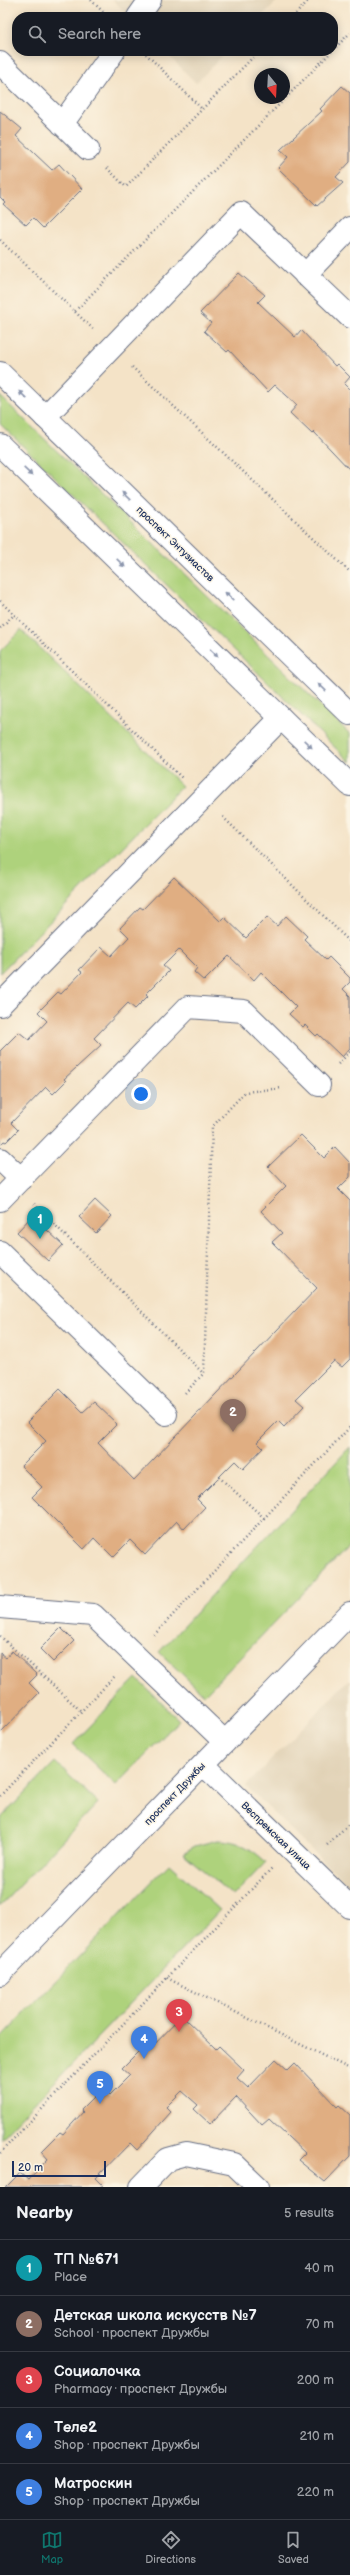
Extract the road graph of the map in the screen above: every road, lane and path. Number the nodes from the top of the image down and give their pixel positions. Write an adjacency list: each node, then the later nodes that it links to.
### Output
1 (91, 0): 4 (path)
2 (150, 0): 5 (main road)
3 (309, 0): 6 (path)
4 (103, 12)
5 (142, 12)
6 (298, 12)
7 (350, 33): 8 (path)
8 (338, 46)
9 (110, 56): 15 (main road)
10 (148, 56): 14 (path)
11 (254, 56): 14 (path)
12 (328, 56): 20 (path)
13 (0, 63): 15 (main road)
14 (202, 109): 16 (path)
15 (62, 124): 16 (main road)
16 (88, 149)
17 (350, 228): 19 (main road)
18 (0, 240): 20 (path)
19 (305, 275): 21 (main road); 22 (main road)
20 (75, 311): 22 (path)
21 (350, 317)
22 (112, 347): 24 (main road); 26 (path)
23 (0, 373): 24 (main road, проспект Энтузиастов, one-way to 23)
24 (45, 417): 30 (main road, проспект Энтузиастов, one-way to 24)
25 (0, 445): 31 (main road, one-way to 31)
26 (350, 572)
27 (0, 601): 28 (path)
28 (14, 615): 29 (path); 33 (path)
29 (0, 628)
30 (350, 714)
31 (281, 718): 32 (main road, one-way to 32); 33 (main road)
32 (350, 785)
33 (203, 798): 34 (path); 35 (main road)
34 (350, 942)
35 (0, 1005)
36 (350, 1052): 37 (path)
37 (319, 1085): 39 (main road); 41 (path)
38 (0, 1159): 39 (main road)
39 (12, 1188): 41 (path)
40 (0, 1252): 42 (main road)
41 (204, 1373): 42 (path)
42 (166, 1414)
43 (350, 1428): 45 (path)
44 (219, 1478): 45 (path)
45 (264, 1518): 49 (path)
46 (0, 1607): 49 (main road)
47 (350, 1613): 51 (main road, проспект Дружбы)
48 (0, 1636): 50 (path)
49 (135, 1654): 50 (path); 51 (main road)
50 (82, 1712): 53 (path)
51 (226, 1742): 52 (main road, проспект Дружбы)
52 (204, 1765): 54 (main road, Веспремская улица); 56 (main road, проспект Дружбы)
53 (0, 1796)
54 (350, 1907)
55 (233, 1908): 57 (path)
56 (0, 1974)
57 (167, 1978): 58 (path); 59 (path)
58 (350, 2069)
59 (0, 2153)
60 (141, 2187): 61 (main road)
61 (258, 2187)

